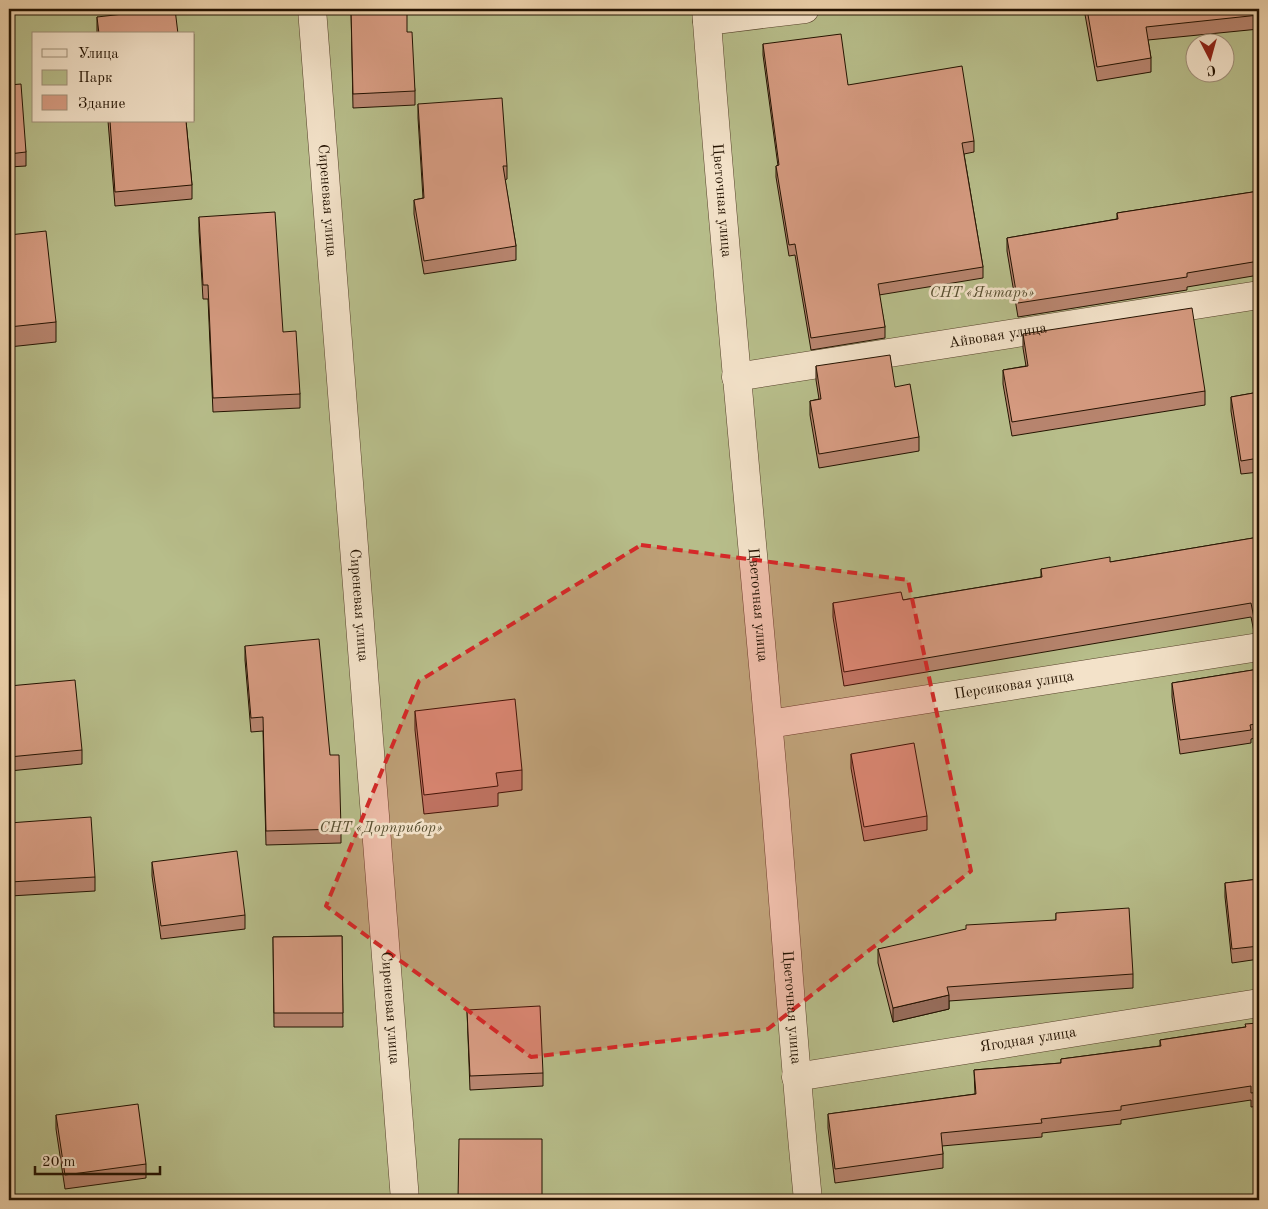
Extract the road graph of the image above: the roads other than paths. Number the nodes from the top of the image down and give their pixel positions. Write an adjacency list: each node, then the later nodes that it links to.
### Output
1 (312, 9): 10 (street, Сиреневая улица)
2 (805, 9): 3 (street)
3 (707, 15): 5 (street, Цветочная улица)
4 (1259, 295): 5 (street, Айвовая улица)
5 (736, 377): 7 (street, Цветочная улица)
6 (1259, 647): 7 (street, Персиковая улица)
7 (769, 724): 9 (street, Цветочная улица)
8 (1259, 1003): 9 (street, Ягодная улица)
9 (796, 1076): 11 (street, Цветочная улица)
10 (405, 1200)
11 (808, 1200)

